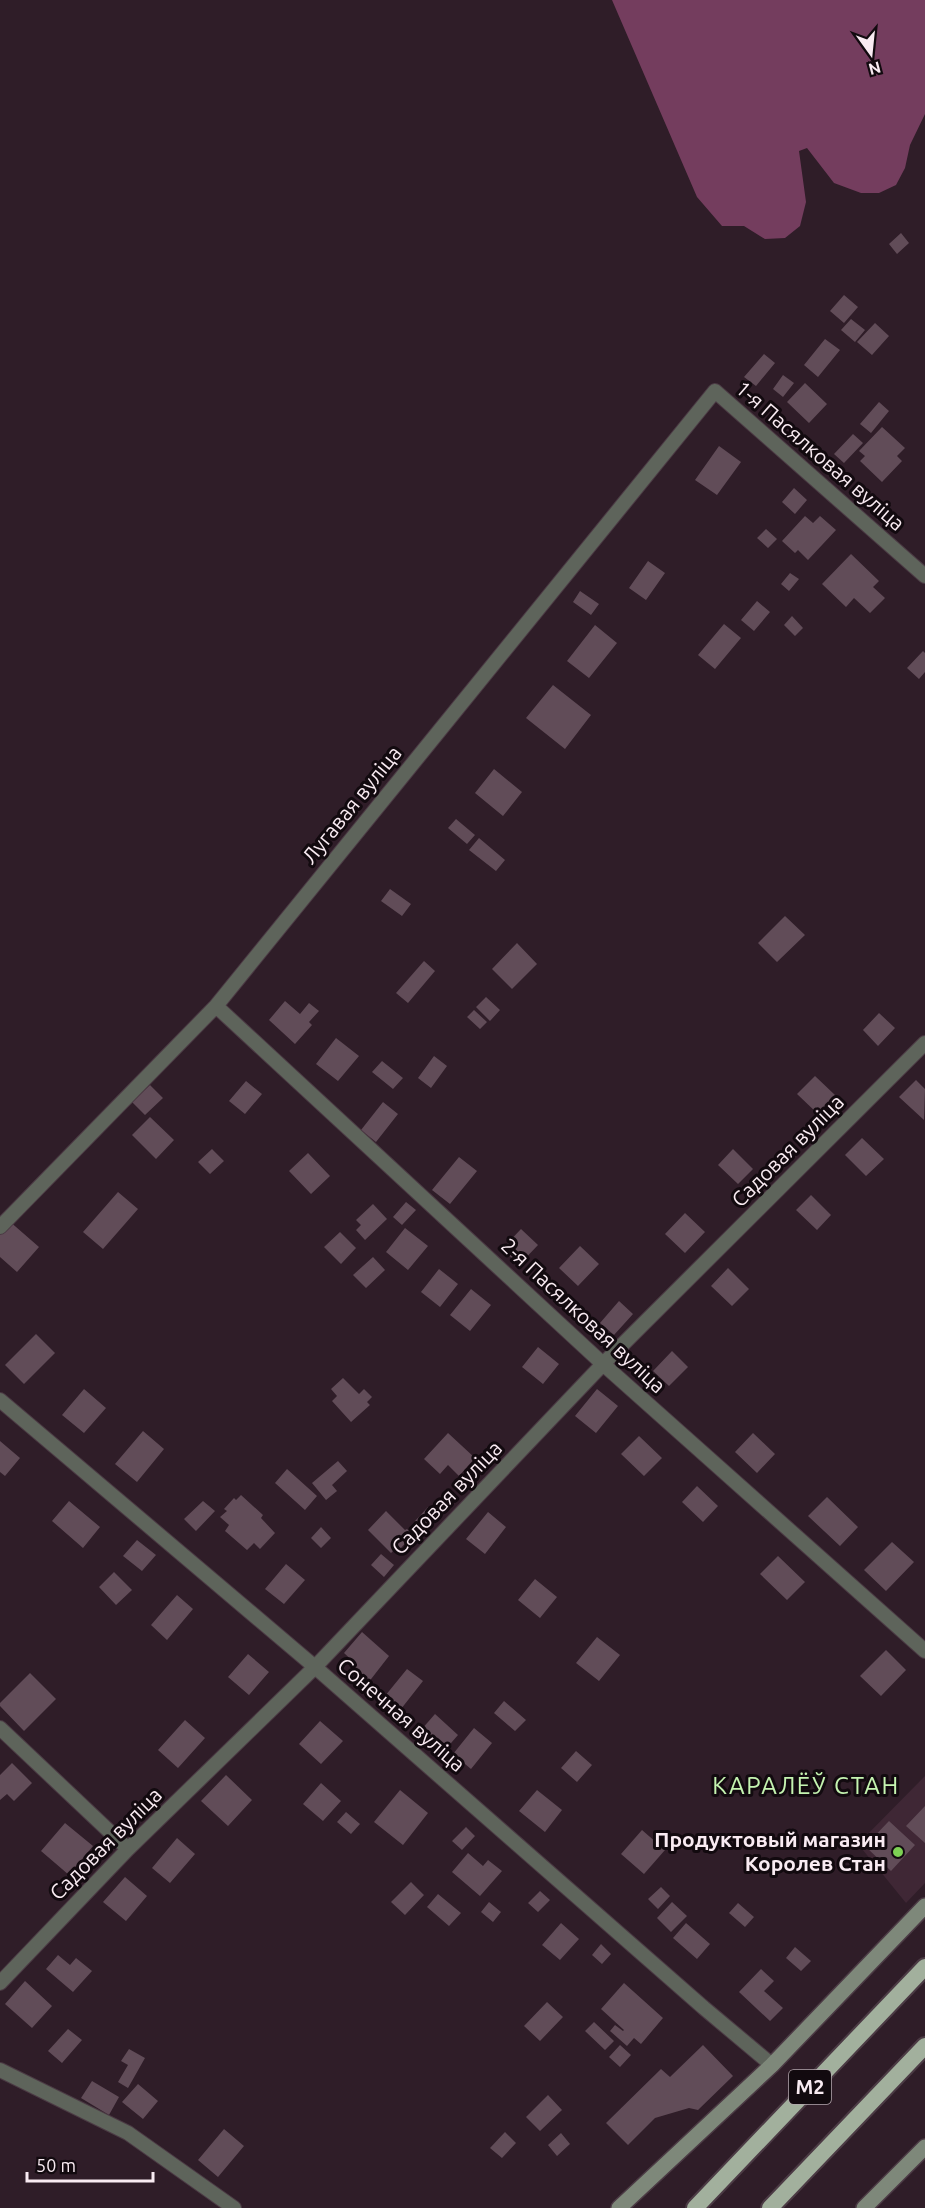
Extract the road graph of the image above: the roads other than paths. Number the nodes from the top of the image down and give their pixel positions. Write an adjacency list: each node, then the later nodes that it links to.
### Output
1 (715, 391): 2 (street, 1-я Пасялковая вуліца); 3 (street, Лугавая вуліца)
2 (925, 576)
3 (216, 1006): 5 (street, Лугавая вуліца); 6 (street, 2-я Пасялковая вуліца)
4 (925, 1043): 6 (street, Садовая вуліца)
5 (0, 1227)
6 (603, 1365): 8 (street, 2-я Пасялковая вуліца); 9 (street, Садовая вуліца)
7 (0, 1400): 9 (street, Сонечная вуліца)
8 (925, 1652)
9 (315, 1667): 11 (street, Садовая вуліца); 16 (street, Сонечная вуліца)
10 (0, 1728): 11 (street)
11 (129, 1849): 14 (street, Садовая вуліца)
12 (925, 1906): 16 (main road)
13 (925, 1966): 21 (highway, М2)
14 (0, 1983)
15 (925, 2046): 22 (highway, М2)
16 (772, 2065): 20 (main road)
17 (0, 2070): 19 (street)
18 (925, 2147): 23 (main road)
19 (234, 2208)
20 (619, 2208)
21 (695, 2208)
22 (770, 2208)
23 (864, 2208)

